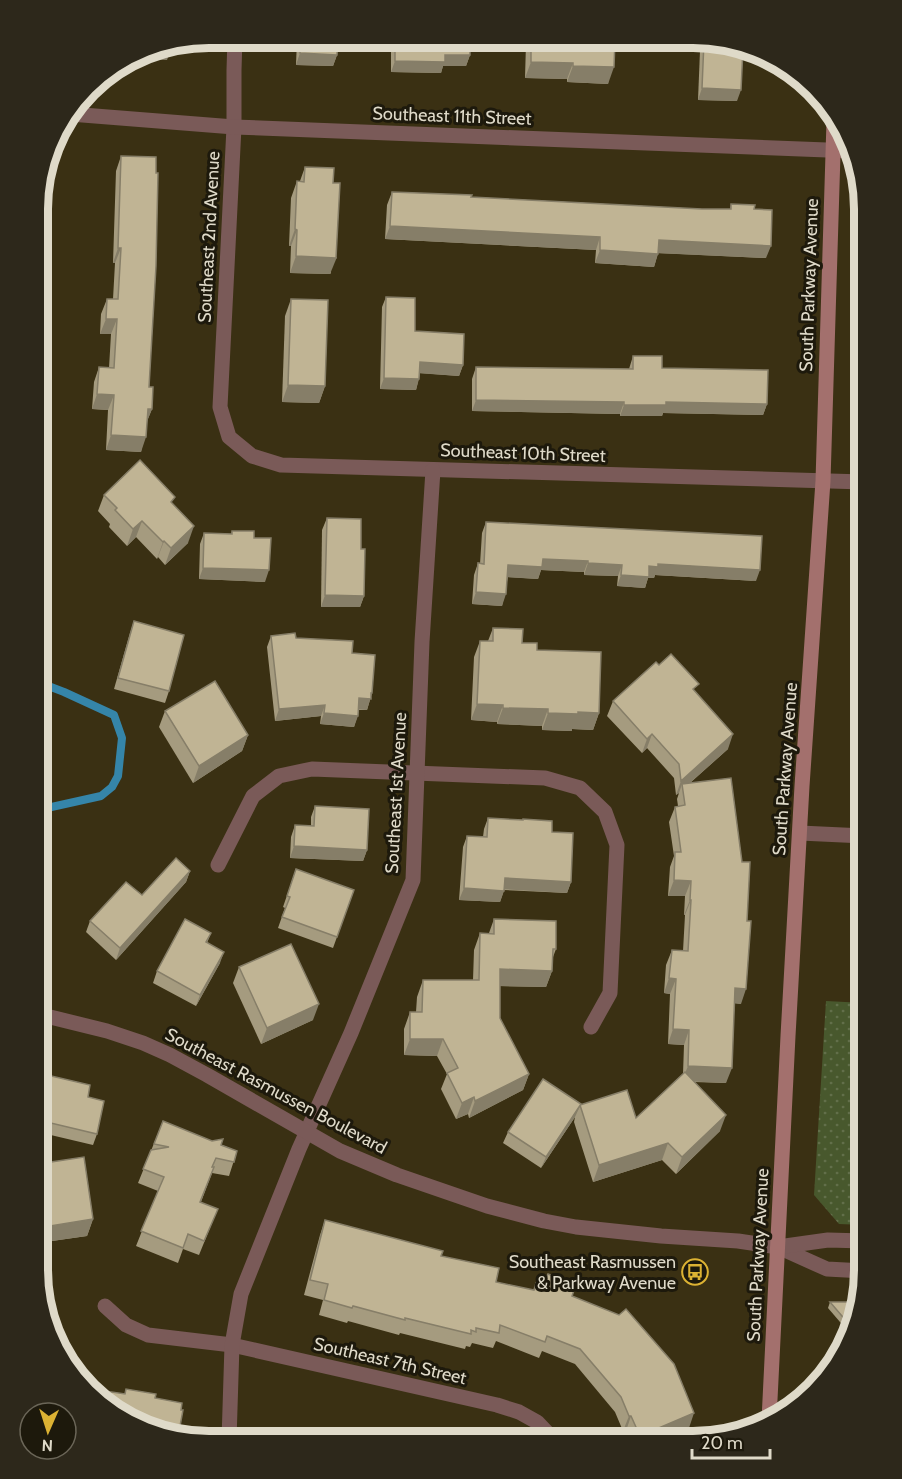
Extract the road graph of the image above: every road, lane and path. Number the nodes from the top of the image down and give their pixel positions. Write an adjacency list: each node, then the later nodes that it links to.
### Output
1 (235, 48): 3 (street, Southeast 2nd Avenue)
2 (79, 115): 3 (street, Southeast 11th Street)
3 (234, 127): 5 (street, Southeast 11th Street); 7 (street, Southeast 2nd Avenue)
4 (834, 132): 5 (main road, South Parkway Avenue)
5 (833, 150): 6 (street, Southeast 11th Street); 9 (main road, South Parkway Avenue)
6 (843, 150)
7 (229, 437): 8 (street, Southeast 10th Street)
8 (433, 470): 9 (street, Southeast 10th Street); 11 (street, Southeast 1st Avenue)
9 (823, 481): 10 (street, Southeast 10th Street); 12 (main road, South Parkway Avenue)
10 (854, 482)
11 (418, 774): 14 (street); 16 (street); 17 (street, Southeast 1st Avenue)
12 (800, 833): 13 (street); 19 (main road, South Parkway Avenue)
13 (854, 836)
14 (218, 865)
15 (48, 1016): 17 (street, Southeast Rasmussen Boulevard)
16 (591, 1027)
17 (307, 1133): 19 (street, Southeast Rasmussen Boulevard); 22 (street)
18 (854, 1241): 19 (street)
19 (778, 1247): 20 (street); 23 (main road, South Parkway Avenue)
20 (854, 1270)
21 (105, 1306): 22 (street, Southeast 7th Street)
22 (232, 1345): 24 (street); 25 (street, Southeast 7th Street)
23 (769, 1411)
24 (229, 1431)
25 (546, 1431)

